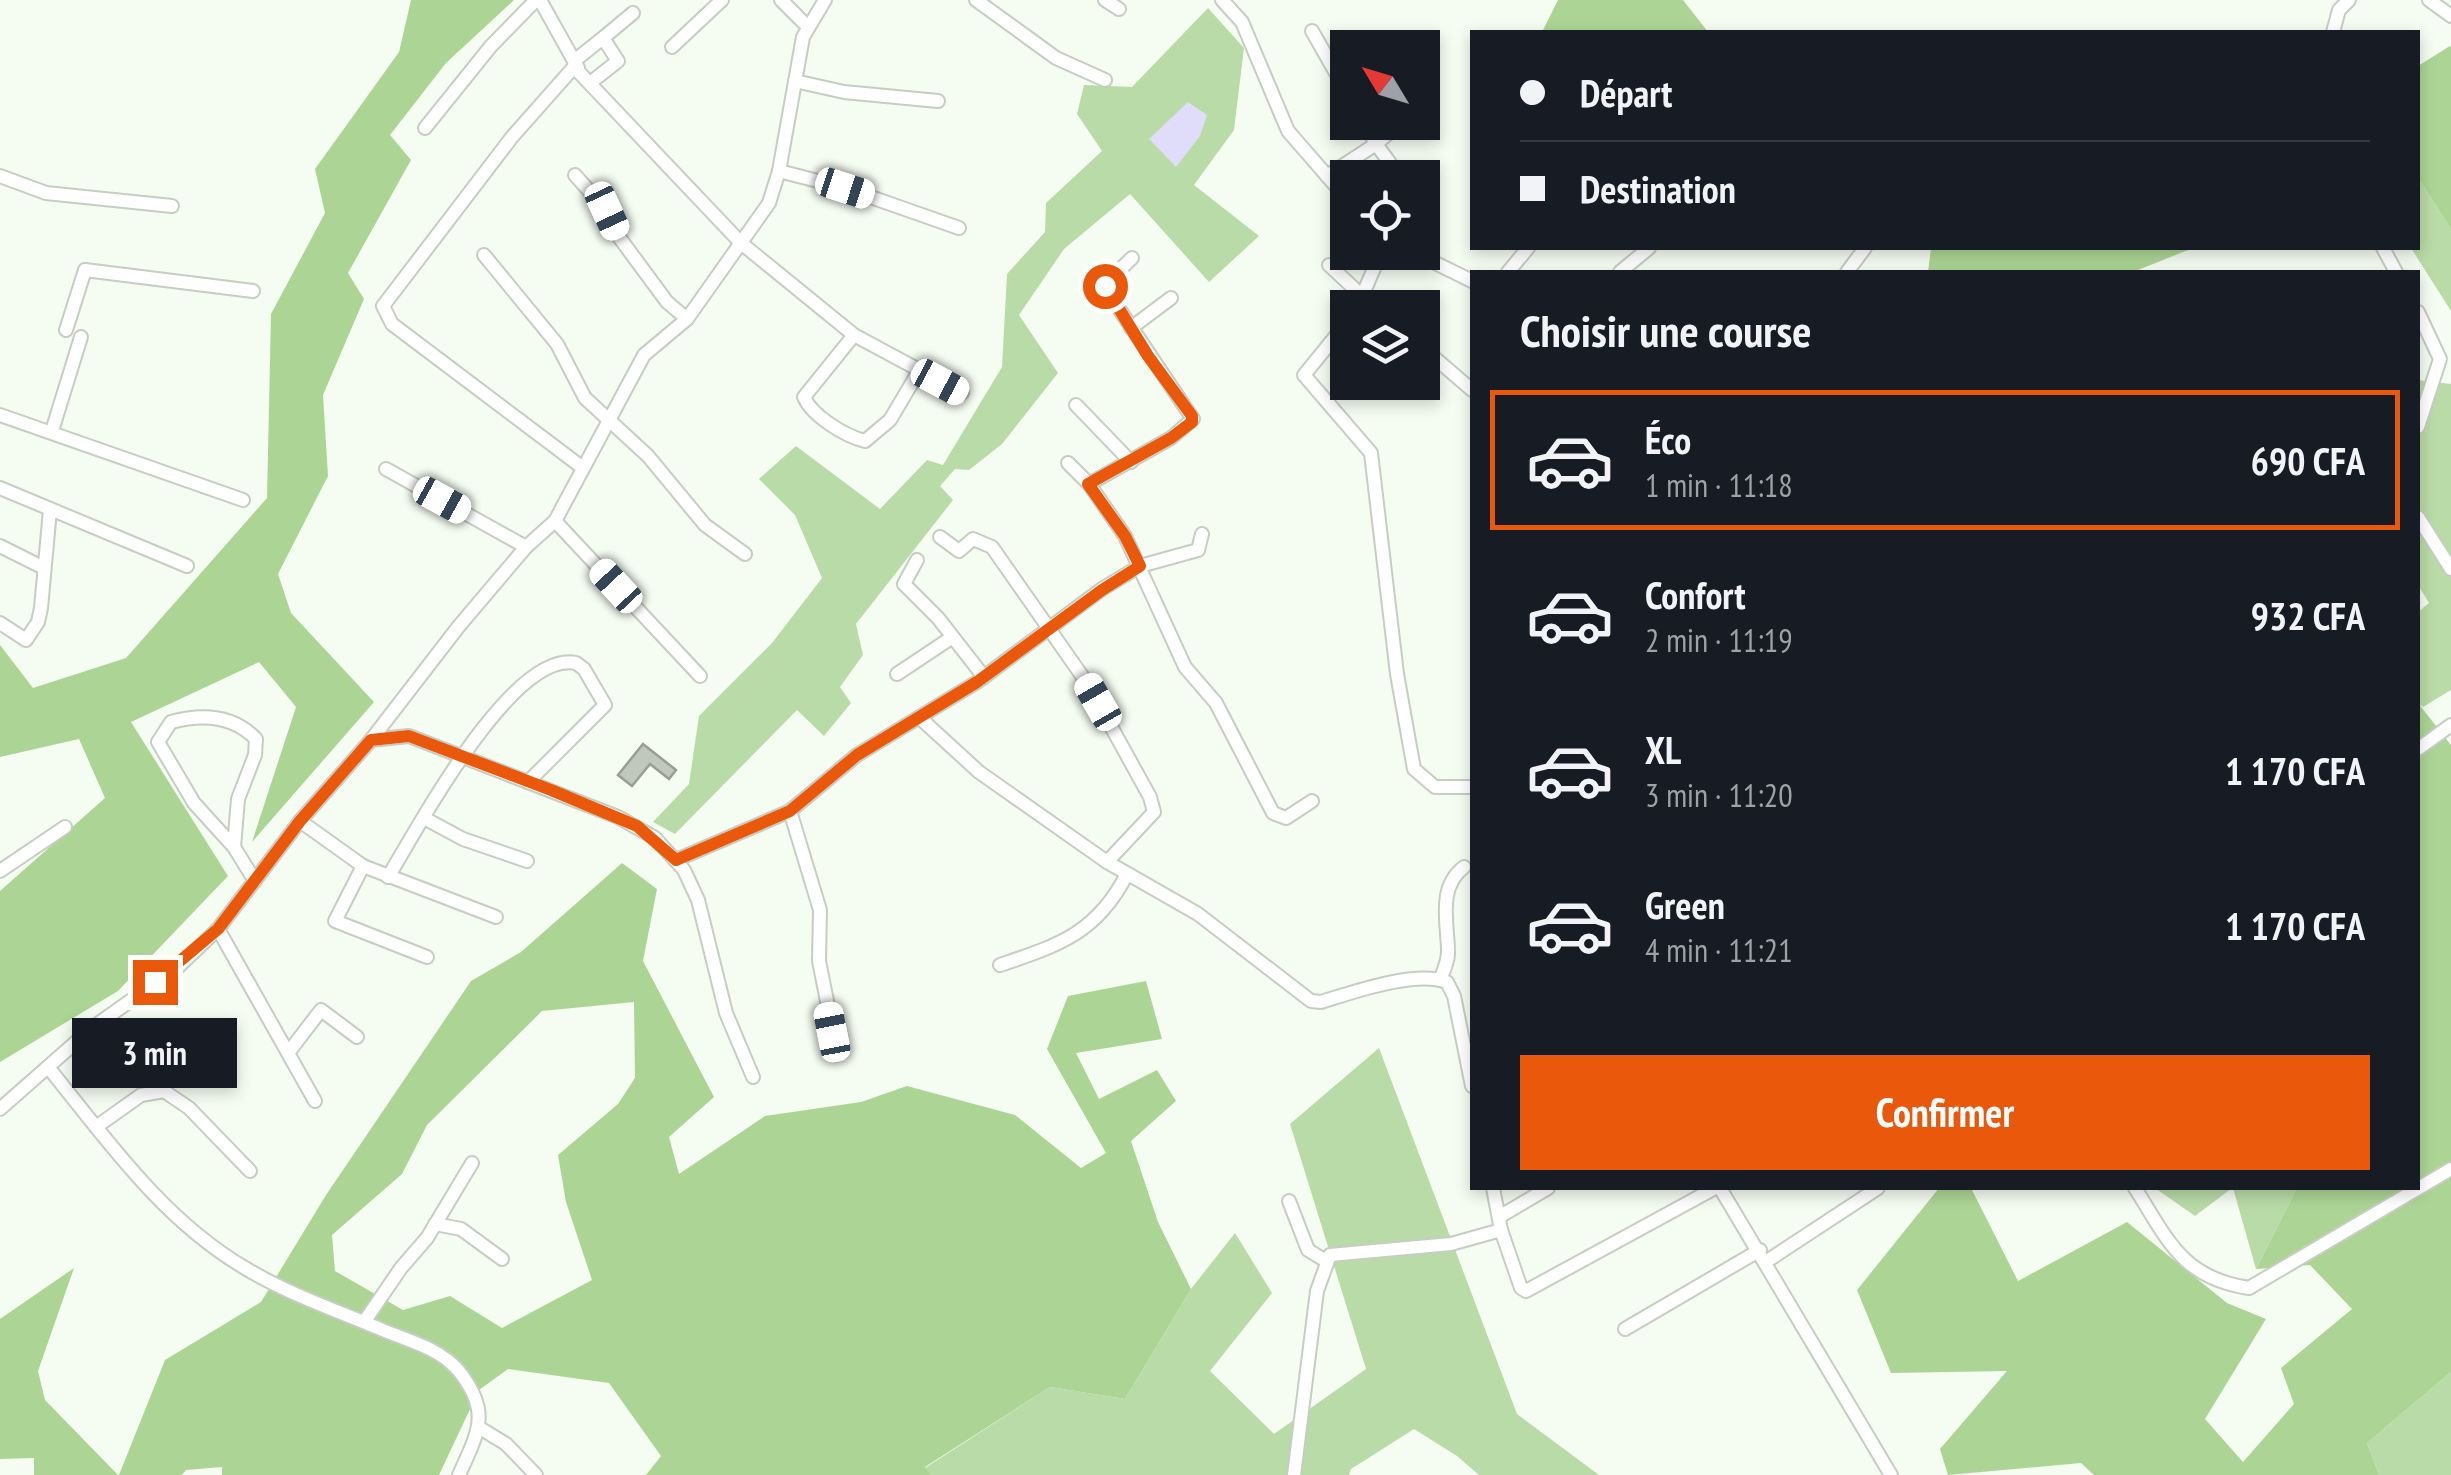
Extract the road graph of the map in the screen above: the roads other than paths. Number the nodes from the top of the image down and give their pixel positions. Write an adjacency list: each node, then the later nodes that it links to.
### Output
1 (538, 0): 19 (street); 24 (street)
2 (722, 0): 17 (street)
3 (781, 0): 13 (street)
4 (824, 0): 13 (street)
5 (976, 0): 20 (street)
6 (1105, 0): 10 (street)
7 (1222, 0): 32 (street)
8 (2349, 0): 15 (street)
9 (2429, 0): 12 (street)
10 (1118, 9)
11 (633, 13): 16 (street)
12 (2451, 16)
13 (808, 27): 21 (street)
14 (1312, 30): 18 (street)
15 (2334, 30)
16 (603, 38): 19 (street); 22 (street)
17 (672, 47)
18 (1330, 62)
19 (576, 65): 22 (street); 67 (street)
20 (1105, 80)
21 (795, 81): 23 (street); 29 (street)
22 (590, 83): 36 (street)
23 (938, 101)
24 (425, 128)
25 (1374, 140): 27 (street)
26 (1381, 140): 27 (street)
27 (1376, 144): 28 (street); 32 (street)
28 (1388, 160)
29 (779, 171): 35 (street); 36 (street)
30 (574, 175): 50 (street)
31 (0, 176): 34 (street)
32 (1326, 176): 33 (street)
33 (1330, 180)
34 (172, 206)
35 (959, 228)
36 (741, 243): 50 (street); 53 (street)
37 (1526, 250): 43 (street)
38 (1647, 250): 44 (street)
39 (484, 255): 63 (street)
40 (1132, 258): 51 (street)
41 (1329, 265): 46 (street)
42 (1440, 265): 45 (street)
43 (1510, 270)
44 (1622, 270)
45 (1470, 280)
46 (1352, 290)
47 (253, 291): 52 (street)
48 (1171, 298): 51 (street)
49 (2420, 316): 62 (street)
50 (686, 318): 63 (street)
51 (1132, 328): 65 (street)
52 (66, 330)
53 (854, 335): 57 (street); 57 (street)
54 (82, 337): 64 (street)
55 (1330, 344): 97 (street)
56 (1440, 362): 58 (street)
57 (919, 371): 59 (street)
58 (1470, 388)
59 (962, 394)
60 (1076, 404): 65 (street)
61 (0, 415): 64 (street)
62 (2420, 421)
63 (609, 424): 67 (street); 79 (street)
64 (52, 431): 71 (street)
65 (1131, 462): 69 (street)
66 (1068, 463): 69 (street)
67 (584, 468): 74 (street)
68 (386, 469): 78 (street)
69 (1088, 484): 82 (street)
70 (0, 488): 72 (street)
71 (243, 500)
72 (50, 510): 81 (street); 83 (street)
73 (2420, 519): 84 (street)
74 (555, 521): 78 (street); 89 (street)
75 (1202, 534): 82 (street)
76 (940, 537): 86 (street)
77 (0, 546): 83 (street)
78 (526, 547): 93 (street)
79 (745, 554)
80 (917, 560): 87 (street)
81 (187, 566)
82 (1140, 566): 86 (street); 98 (street)
83 (44, 568): 85 (street)
84 (2451, 570)
85 (0, 623)
86 (1050, 626): 90 (street); 106 (street)
87 (951, 638): 88 (street); 90 (street)
88 (897, 674)
89 (700, 676)
90 (984, 677): 91 (street)
91 (920, 718): 99 (street); 106 (street)
92 (2451, 725): 94 (street)
93 (371, 740): 95 (street); 101 (street)
94 (2420, 747)
95 (462, 757): 96 (street); 96 (street); 100 (street)
96 (528, 782): 105 (street)
97 (1470, 787)
98 (1312, 801)
99 (790, 811): 105 (street); 118 (street)
100 (424, 818): 104 (street); 111 (street)
101 (300, 821): 107 (street); 112 (street)
102 (64, 827): 109 (street)
103 (234, 848): 103 (street); 112 (street)
104 (527, 860)
105 (676, 860): 123 (street)
106 (1108, 862): 110 (street)
107 (363, 866): 111 (street); 115 (street)
108 (1464, 867): 117 (street)
109 (0, 871)
110 (1127, 874): 116 (street); 117 (street)
111 (388, 877): 113 (street)
112 (255, 880): 114 (street)
113 (496, 917)
114 (218, 929): 120 (street); 121 (street)
115 (427, 956)
116 (1000, 965)
117 (1440, 980): 122 (street)
118 (832, 1032)
119 (358, 1038): 120 (street)
120 (288, 1054): 124 (street)
121 (48, 1067): 125 (street); 126 (street)
122 (1470, 1076)
123 (753, 1078)
124 (315, 1101)
125 (0, 1109)
126 (96, 1126): 129 (street); 144 (street)
127 (472, 1163): 140 (street)
128 (2451, 1169): 130 (street)
129 (250, 1172)
130 (2420, 1187)
131 (1493, 1190): 139 (street)
132 (1545, 1190): 139 (street)
133 (1714, 1190): 139 (street)
134 (1719, 1190): 141 (street)
135 (1875, 1190): 141 (street)
136 (2136, 1190): 137 (street)
137 (2415, 1190)
138 (1289, 1200): 143 (street)
139 (1500, 1223): 143 (street)
140 (436, 1224): 142 (street); 144 (street)
141 (1763, 1256): 145 (street); 150 (street)
142 (502, 1259)
143 (1326, 1260): 149 (street)
144 (364, 1322): 146 (street)
145 (1625, 1329)
146 (480, 1428): 147 (street); 148 (street)
147 (459, 1475)
148 (536, 1475)
149 (1294, 1475)
150 (1891, 1475)

